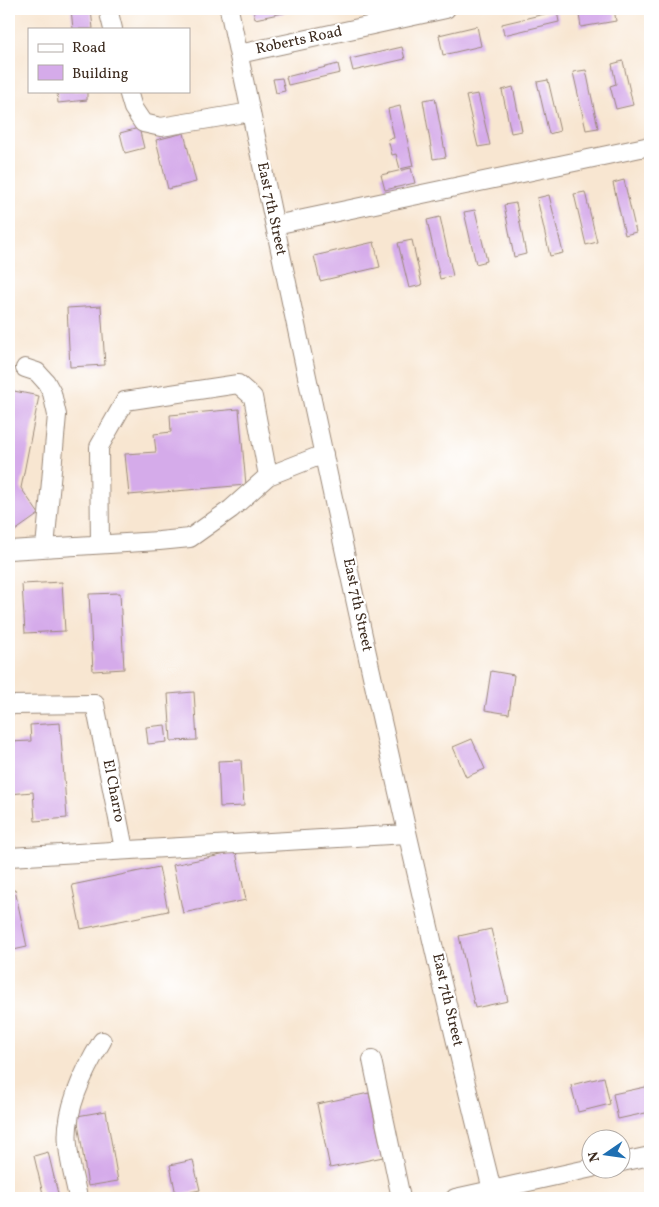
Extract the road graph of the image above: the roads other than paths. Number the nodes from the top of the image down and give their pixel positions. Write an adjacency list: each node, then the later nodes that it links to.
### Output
1 (108, 9): 4 (street)
2 (229, 9): 5 (street, East 7th Street)
3 (446, 9): 5 (street, Roberts Road)
4 (113, 28)
5 (239, 54): 7 (street, East 7th Street)
6 (128, 92): 7 (street)
7 (251, 112): 9 (street, East 7th Street)
8 (650, 146): 9 (street)
9 (275, 225): 11 (street, East 7th Street)
10 (25, 368): 14 (street)
11 (324, 454): 12 (street); 17 (street, East 7th Street)
12 (268, 476): 13 (street); 13 (street)
13 (100, 544): 14 (street)
14 (45, 548): 15 (street)
15 (9, 550)
16 (9, 704): 18 (street, El Charro)
17 (407, 834): 18 (street); 25 (street, East 7th Street)
18 (124, 849): 19 (street)
19 (9, 857)
20 (102, 1040): 26 (street)
21 (372, 1060): 27 (street)
22 (650, 1156): 23 (street)
23 (632, 1160)
24 (582, 1171): 25 (street)
25 (493, 1194): 28 (street)
26 (78, 1198)
27 (401, 1198)
28 (455, 1198)

